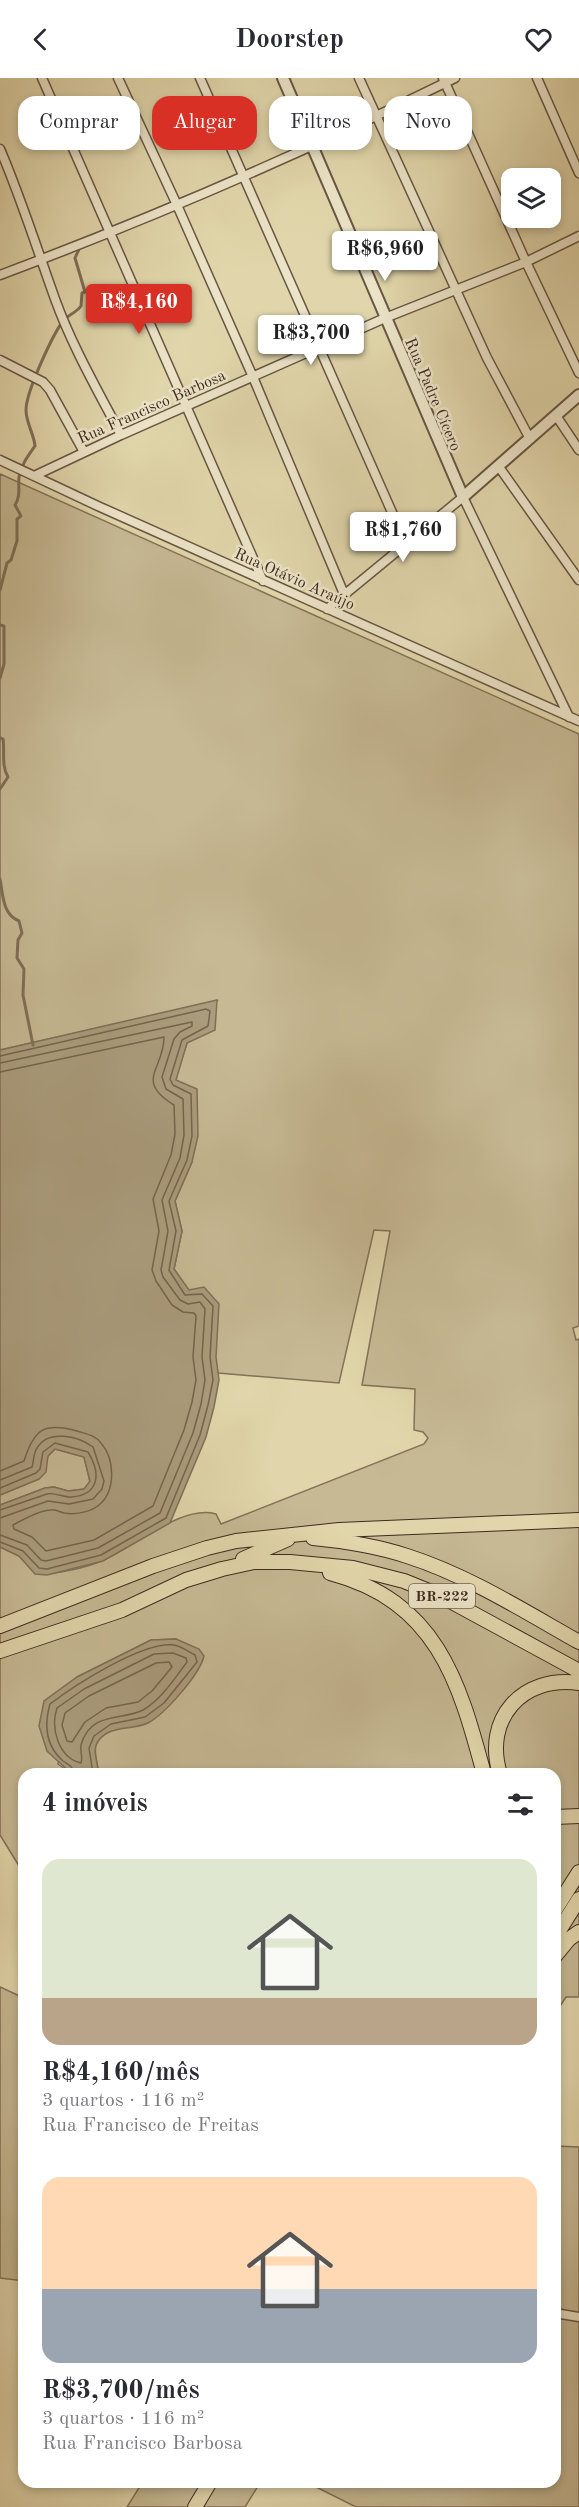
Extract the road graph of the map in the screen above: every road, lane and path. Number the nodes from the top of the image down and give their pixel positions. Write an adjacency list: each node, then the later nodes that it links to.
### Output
1 (42, 78): 18 (street)
2 (118, 78): 17 (street)
3 (200, 78): 16 (street)
4 (283, 78): 9 (street, Rua Padre Cícero)
5 (359, 78): 10 (street)
6 (455, 78): 8 (street)
7 (537, 78): 15 (street)
8 (444, 80): 10 (street); 21 (street)
9 (291, 96)
10 (378, 117): 11 (street); 23 (street)
11 (372, 120)
12 (0, 149): 20 (street)
13 (302, 150): 16 (street)
14 (314, 150): 24 (street, Rua Padre Cícero)
15 (579, 173)
16 (243, 175): 17 (street); 25 (street)
17 (177, 204): 18 (street); 28 (street)
18 (109, 234): 20 (street); 30 (street)
19 (579, 236): 21 (street, Rua Francisco Barbosa)
20 (42, 259): 22 (street); 32 (street)
21 (526, 262): 23 (street, Rua Francisco Barbosa); 27 (street)
22 (0, 274)
23 (457, 291): 24 (street, Rua Francisco Barbosa); 33 (street)
24 (385, 318): 25 (street, Rua Francisco Barbosa); 39 (street, Rua Padre Cícero)
25 (318, 348): 28 (street, Rua Francisco Barbosa); 40 (street)
26 (0, 360): 35 (street)
27 (579, 373)
28 (253, 377): 30 (street, Rua Francisco Barbosa); 43 (street)
29 (579, 395): 31 (street)
30 (185, 407): 32 (street, Rua Francisco Barbosa); 42 (street)
31 (556, 417): 33 (street); 34 (street)
32 (121, 435): 35 (street, Rua Francisco Barbosa)
33 (530, 439): 37 (street)
34 (579, 450)
35 (84, 452): 38 (street, Rua Francisco Barbosa)
36 (0, 460): 38 (street, Rua Otávio Araújo)
37 (499, 468): 39 (street); 41 (street)
38 (34, 476): 42 (street, Rua Otávio Araújo)
39 (463, 497): 40 (street); 45 (street, Rua Padre Cícero)
40 (406, 544): 43 (street)
41 (579, 580)
42 (263, 581): 44 (street, Rua Otávio Araújo)
43 (344, 594): 44 (street)
44 (327, 609): 45 (street, Rua Otávio Araújo)
45 (568, 717): 46 (street, Rua Otávio Araújo)
46 (579, 721)
47 (579, 1520): 48 (highway)
48 (297, 1536): 50 (highway); 51 (highway, BR-222); 52 (highway, BR-222)
49 (290, 1562): 50 (highway, BR-222); 54 (highway, BR-222); 56 (highway)
50 (222, 1569): 53 (highway, BR-222)
51 (0, 1626)
52 (579, 1642)
53 (0, 1651)
54 (579, 1671)
55 (579, 1683): 57 (highway)
56 (482, 1768)
57 (498, 1768)
58 (579, 1816): 59 (highway)
59 (561, 1817)
60 (579, 1872): 62 (highway)
61 (579, 1899): 63 (highway)
62 (561, 1900)
63 (561, 1928)
64 (579, 1932): 65 (highway)
65 (561, 1949)
66 (561, 2314): 67 (street)
67 (579, 2317)
68 (206, 2488): 69 (highway)
69 (195, 2507)

